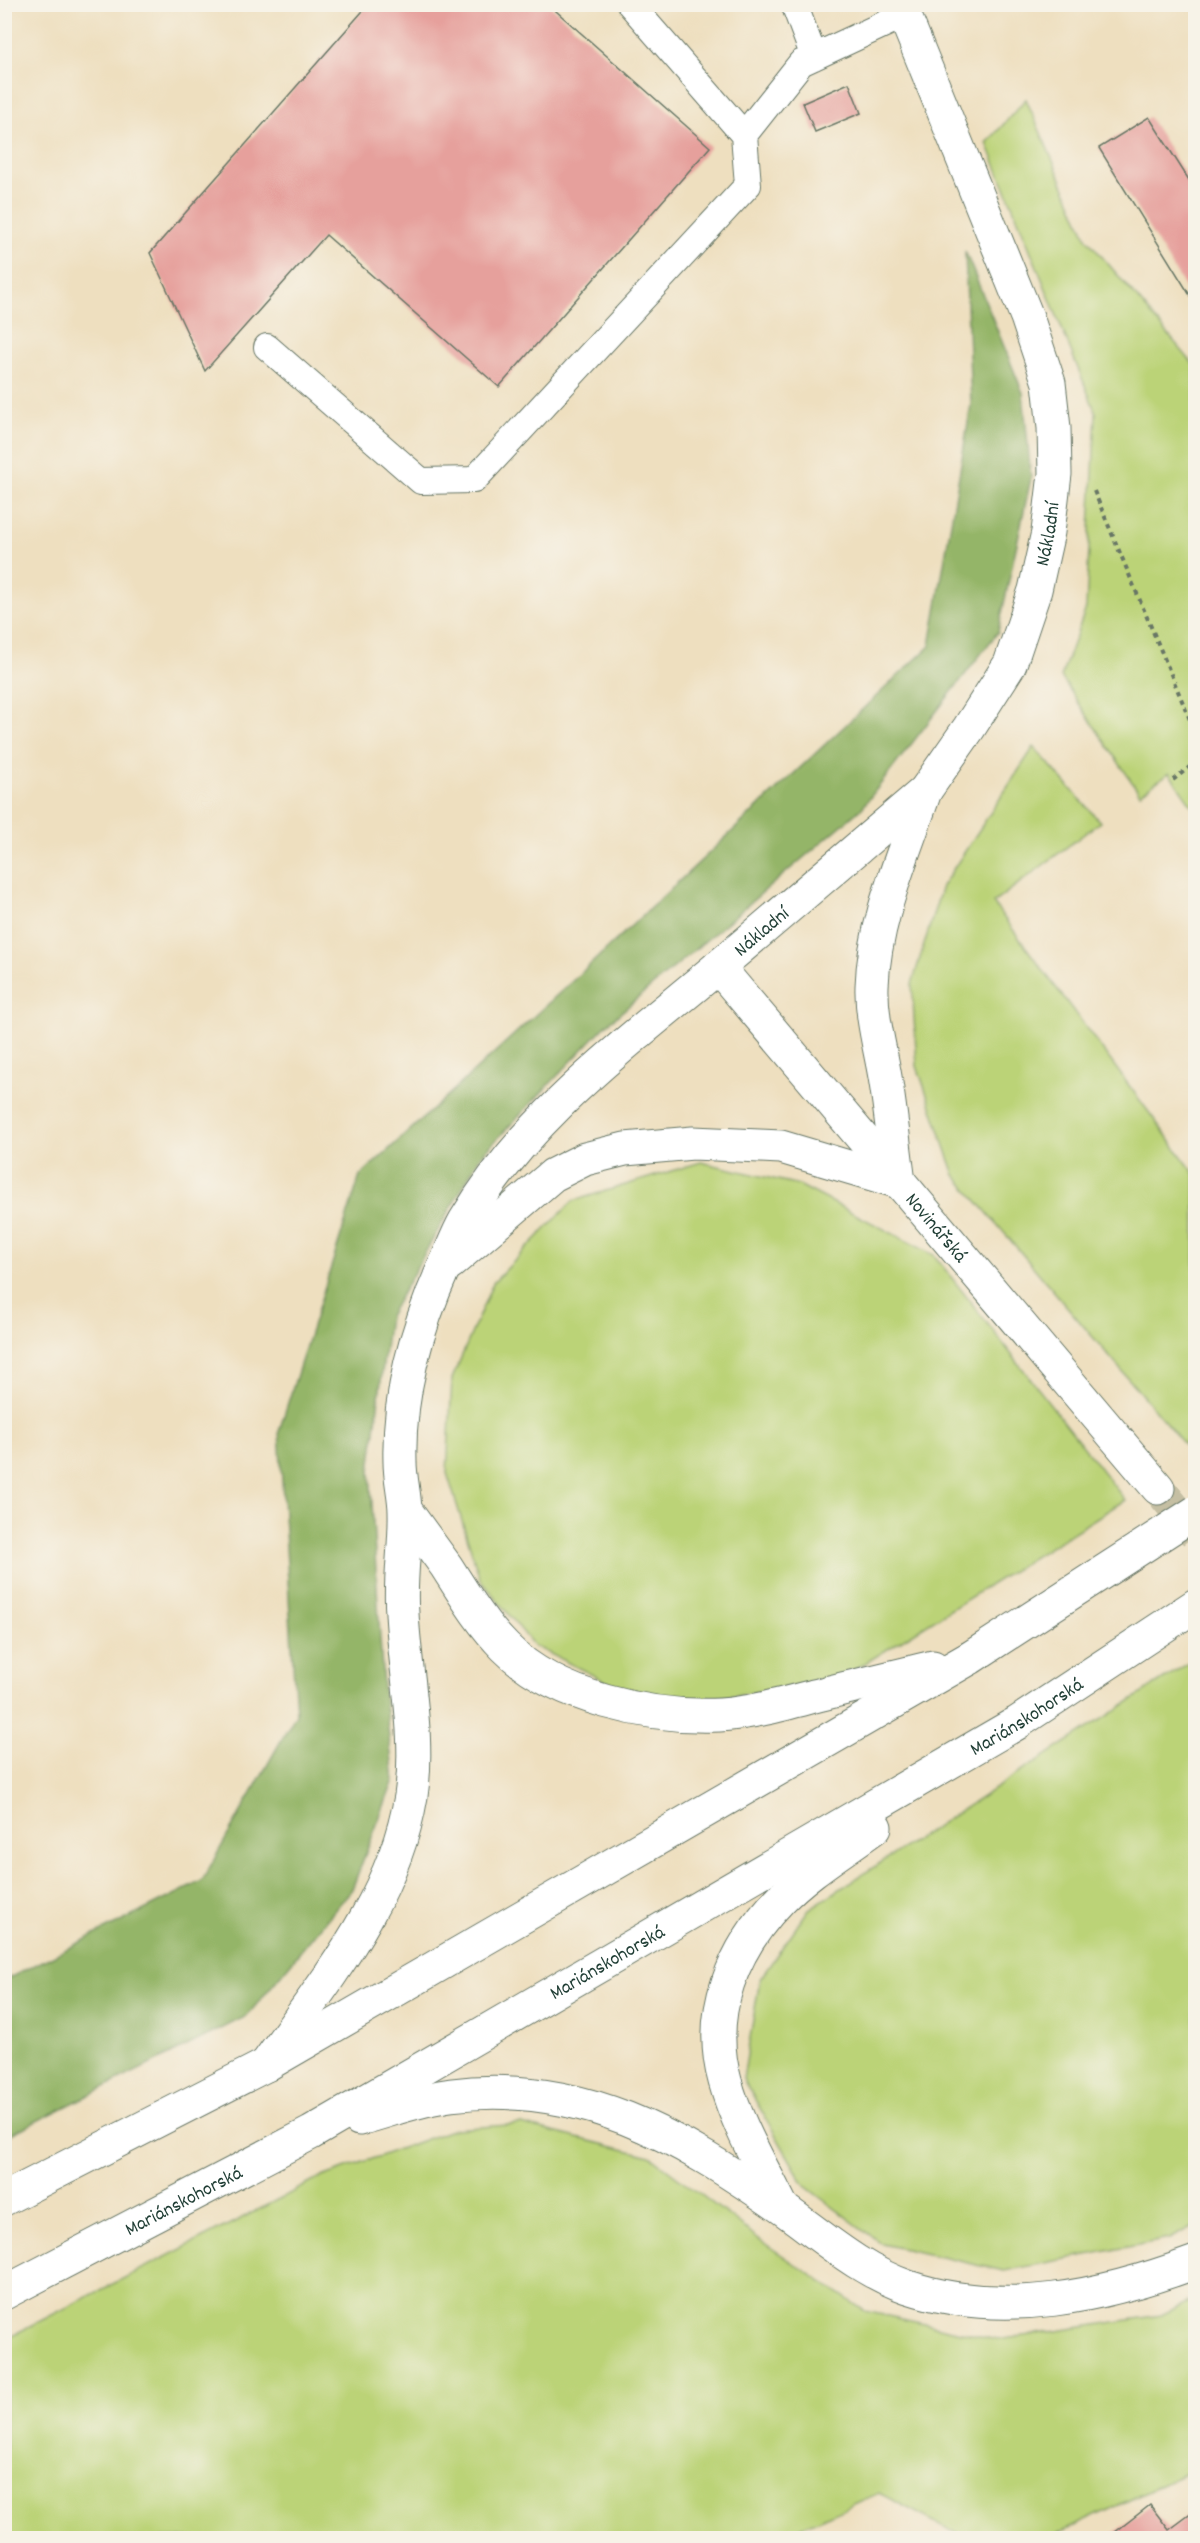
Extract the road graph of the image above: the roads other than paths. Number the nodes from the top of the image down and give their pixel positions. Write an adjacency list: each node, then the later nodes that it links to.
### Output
1 (630, 4): 5 (lane)
2 (794, 4): 4 (lane)
3 (902, 10): 4 (lane); 7 (main road, Nákladní)
4 (814, 57): 5 (lane)
5 (744, 135): 6 (lane)
6 (267, 347)
7 (925, 792): 8 (main road, Nákladní); 9 (main road)
8 (718, 967): 9 (main road, Novinářská); 10 (main road, Nákladní)
9 (899, 1182): 10 (main road); 11 (main road, Novinářská)
10 (444, 1268): 12 (main road, Nákladní)
11 (1158, 1488)
12 (406, 1511): 15 (main road); 17 (main road)
13 (1196, 1512): 15 (main road, bridge)
14 (1196, 1605): 16 (main road, Mariánskohorská)
15 (970, 1658): 17 (main road)
16 (1017, 1723): 18 (main road, Mariánskohorská); 20 (main road)
17 (266, 2065): 19 (main road)
18 (311, 2133): 20 (main road); 22 (main road, Mariánskohorská)
19 (4, 2199)
20 (783, 2209): 21 (main road)
21 (1196, 2262)
22 (4, 2294)

